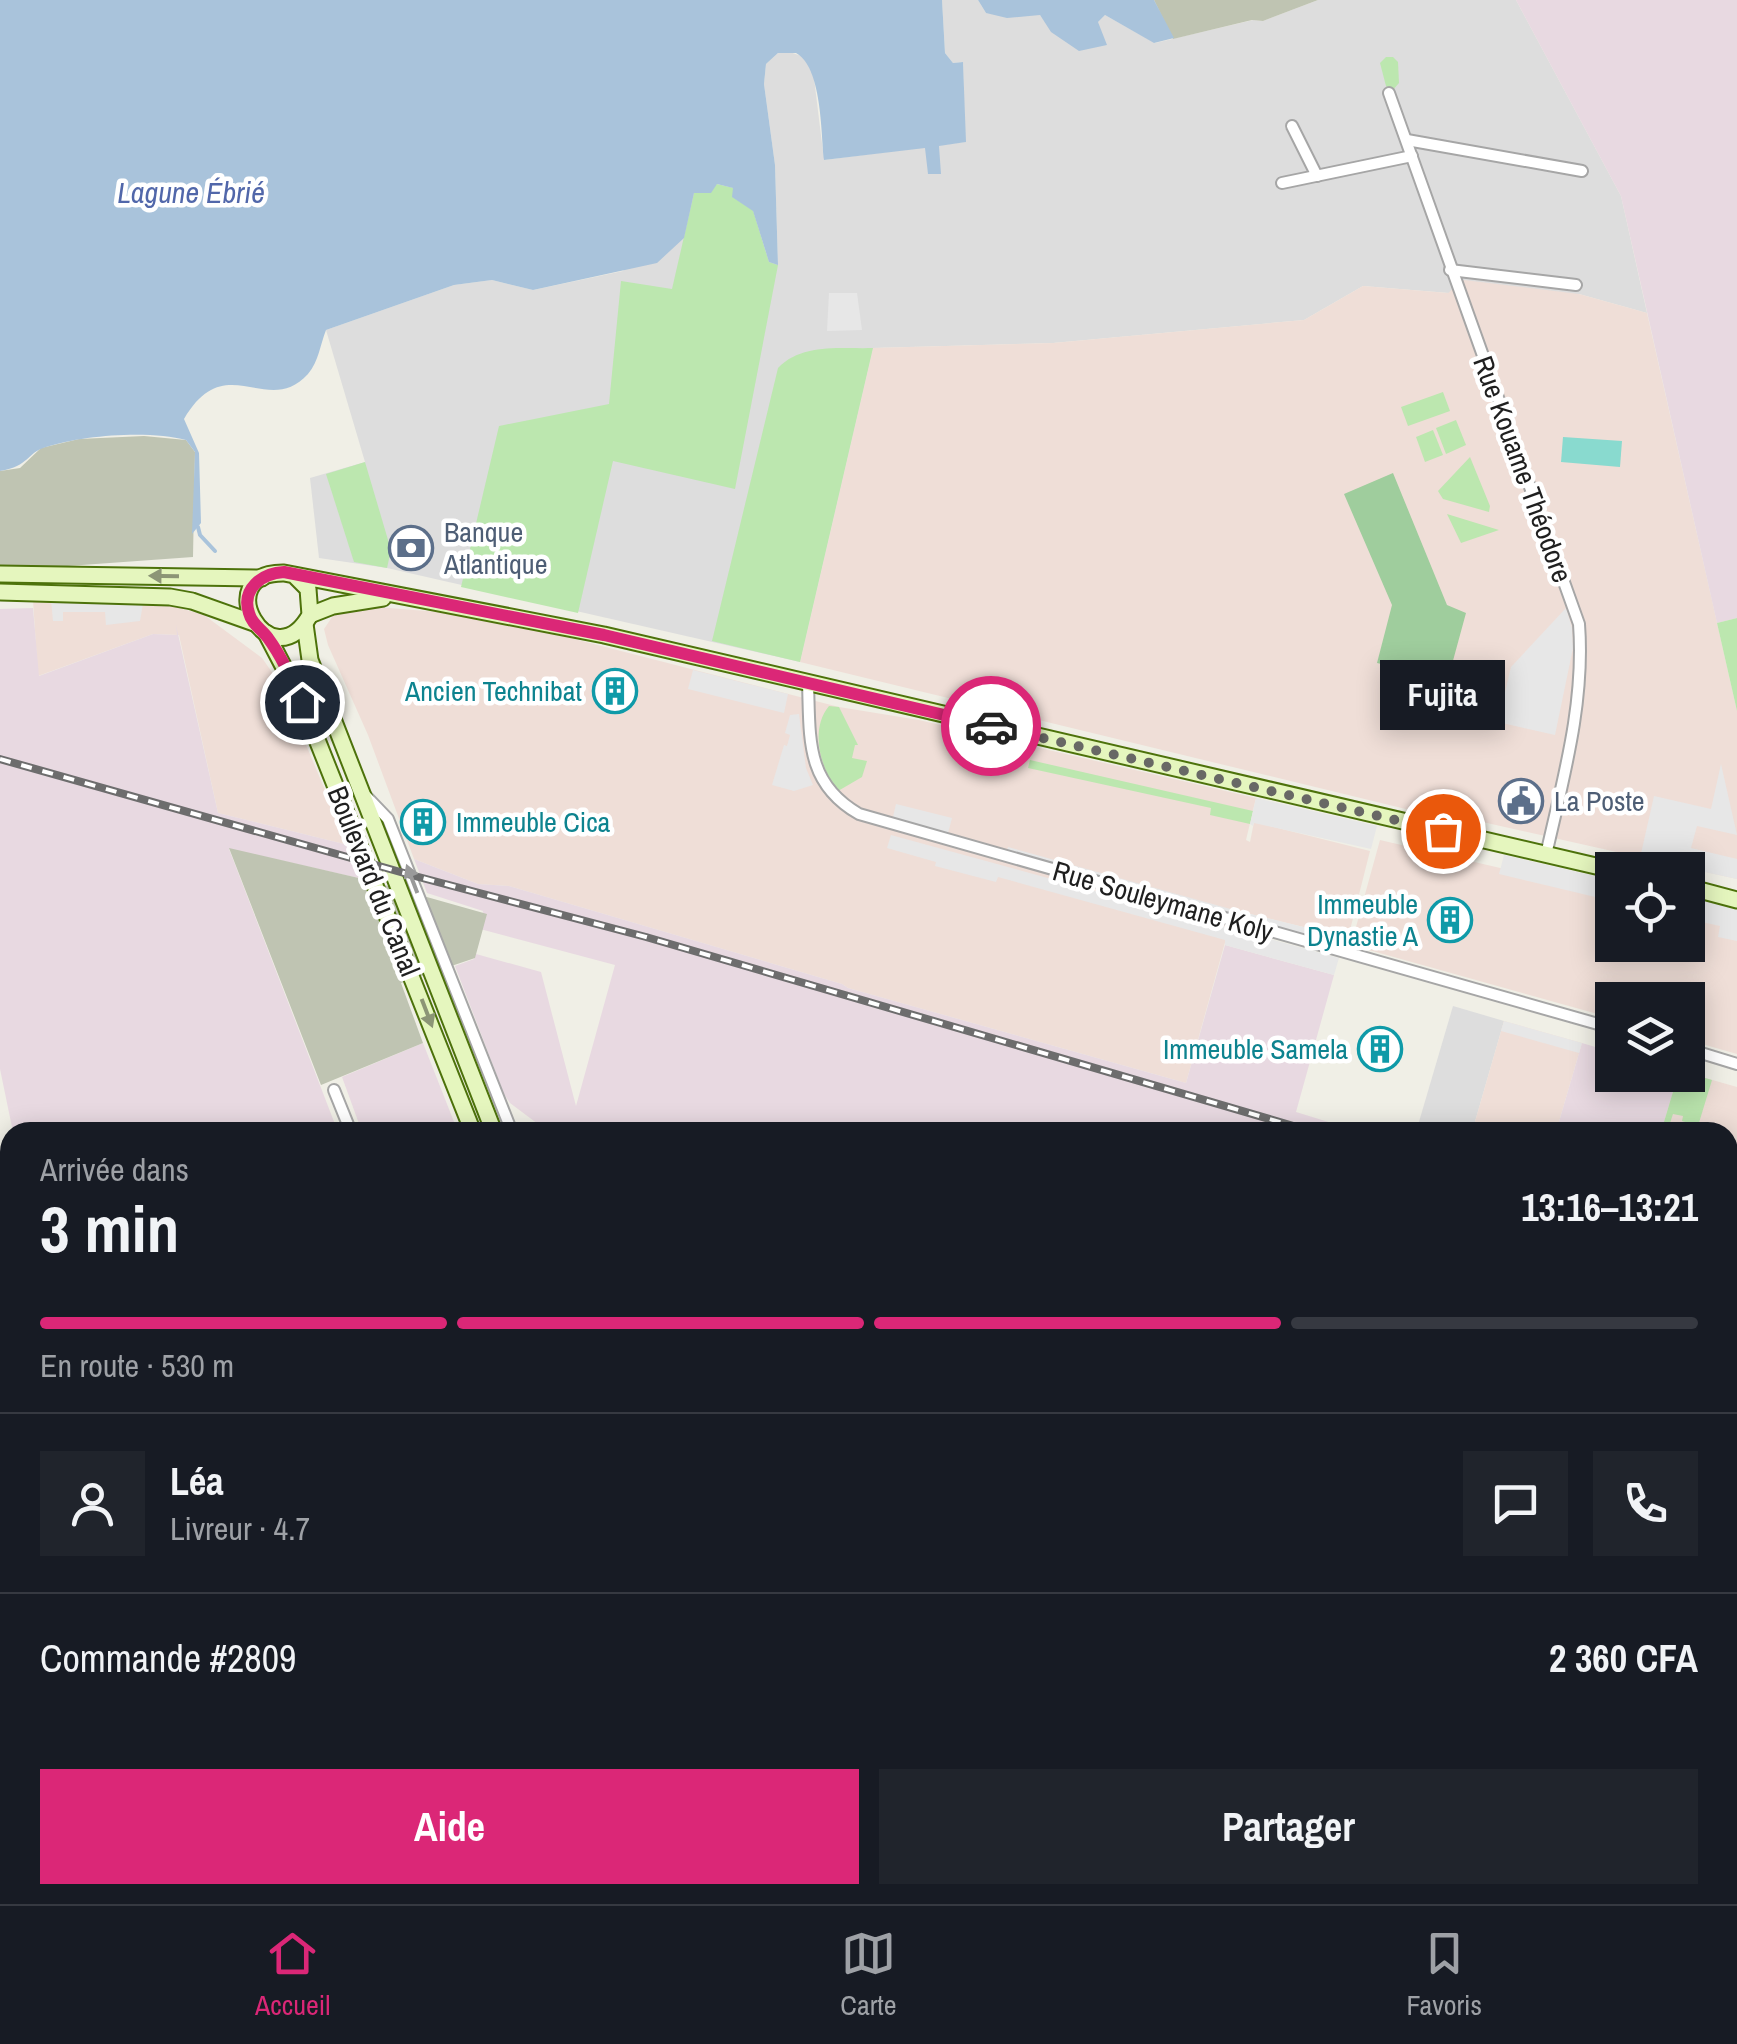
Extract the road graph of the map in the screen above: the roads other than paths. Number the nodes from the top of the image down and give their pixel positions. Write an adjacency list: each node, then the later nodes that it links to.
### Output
1 (1389, 93): 3 (street, Rue Kouame Théodore)
2 (1292, 126): 6 (street)
3 (1408, 140): 4 (street, Rue Kouame Théodore); 5 (street)
4 (1412, 156): 6 (street); 8 (street, Rue Kouame Théodore)
5 (1582, 171)
6 (1316, 176): 7 (street)
7 (1282, 184)
8 (1450, 270): 9 (street); 19 (street, Rue Kouame Théodore)
9 (1576, 285)
10 (0, 574): 12 (main road, one-way to 10)
11 (295, 576): 12 (main road); 14 (main road); 15 (main road)
12 (262, 578): 16 (main road)
13 (0, 592): 16 (main road)
14 (397, 596): 15 (main road); 17 (main road)
15 (307, 619): 16 (main road); 18 (main road, Boulevard du Canal)
16 (260, 628): 28 (main road, Boulevard du Canal, one-way to 28)
17 (808, 683): 19 (main road); 23 (street, Rue Souleymane Koly)
18 (361, 791): 29 (main road, Boulevard du Canal); 30 (street, Boulevard du Canal, one-way to 18)
19 (1546, 855): 20 (main road)
20 (1595, 866)
21 (1705, 892): 22 (main road)
22 (1737, 900)
23 (1595, 1023)
24 (1705, 1055): 25 (street)
25 (1737, 1064)
26 (334, 1090): 27 (street)
27 (346, 1122)
28 (469, 1122)
29 (490, 1122)
30 (508, 1122)

